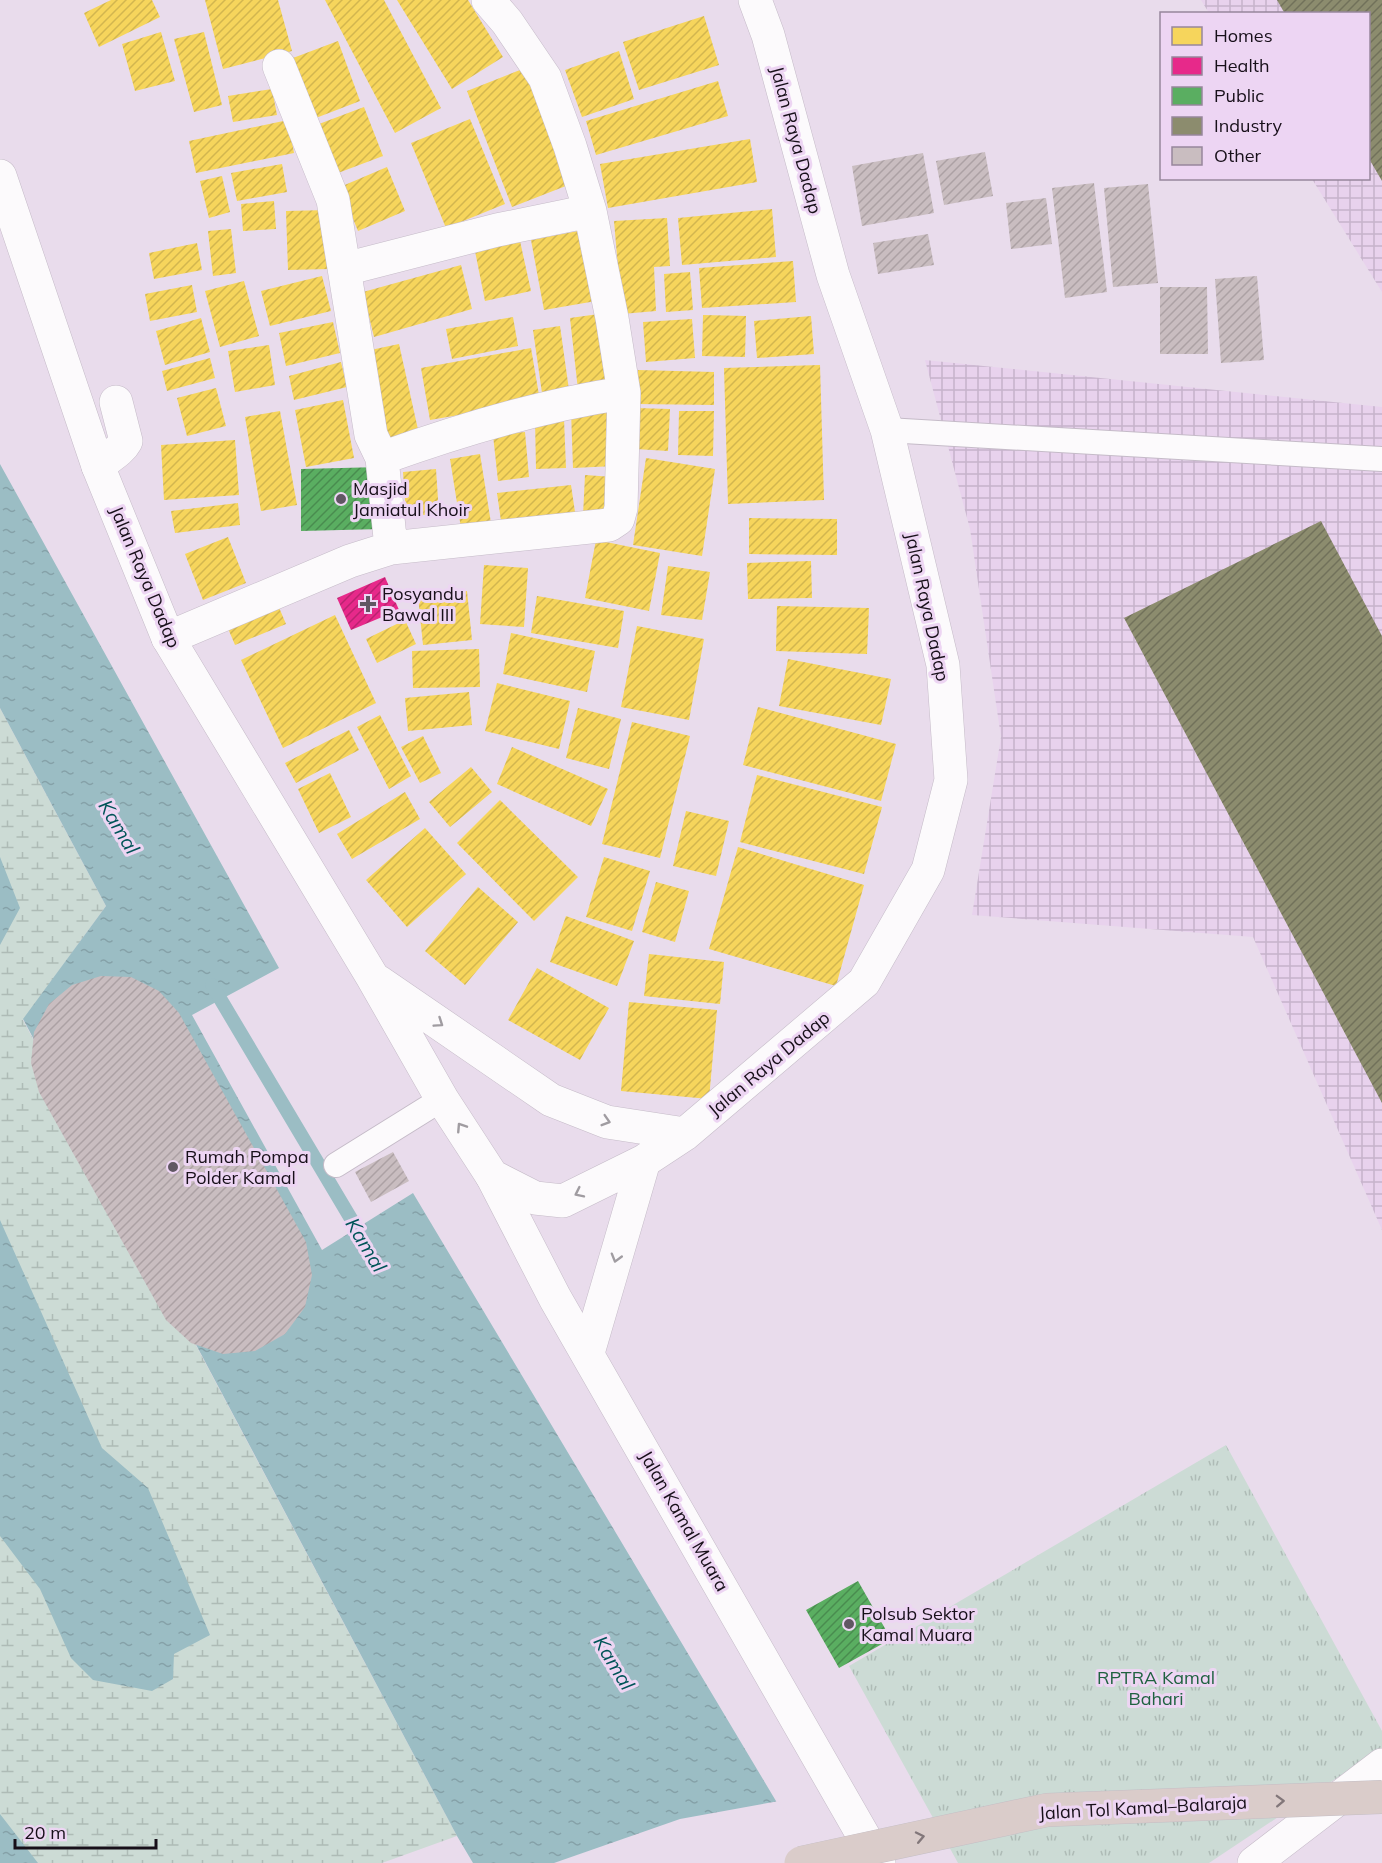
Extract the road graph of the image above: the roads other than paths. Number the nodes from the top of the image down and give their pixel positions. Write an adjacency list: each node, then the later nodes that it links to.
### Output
1 (488, 0): 5 (main road)
2 (755, 0): 9 (main road, Jalan Raya Dadap)
3 (279, 66): 6 (main road)
4 (0, 176): 12 (main road, Jalan Raya Dadap)
5 (590, 211): 6 (main road); 7 (main road)
6 (345, 269): 10 (main road)
7 (624, 393): 10 (main road); 13 (main road)
8 (116, 402): 12 (main road)
9 (887, 430): 11 (lane); 17 (main road, Jalan Raya Dadap)
10 (382, 458): 13 (main road)
11 (1382, 459)
12 (98, 466): 14 (main road, Jalan Raya Dadap)
13 (391, 548): 14 (main road)
14 (168, 638): 15 (main road, Jalan Raya Dadap)
15 (373, 978): 16 (main road, Jalan Raya Dadap); 17 (main road, Jalan Raya Dadap, one-way to 17)
16 (442, 1099): 19 (lane); 20 (main road, Jalan Raya Dadap, one-way to 16)
17 (685, 1134): 18 (main road, Jalan Raya Dadap)
18 (644, 1161): 20 (main road, Jalan Raya Dadap, one-way to 20); 21 (main road, one-way to 21)
19 (336, 1165)
20 (492, 1176): 21 (main road, Jalan Kamal Muara)
21 (588, 1353): 25 (main road, Jalan Kamal Muara)
22 (1382, 1765): 26 (main road)
23 (1382, 1797): 24 (highway, Jalan Tol Kamal–Balaraja, one-way to 23, bridge)
24 (801, 1863)
25 (879, 1863)
26 (1254, 1863)

